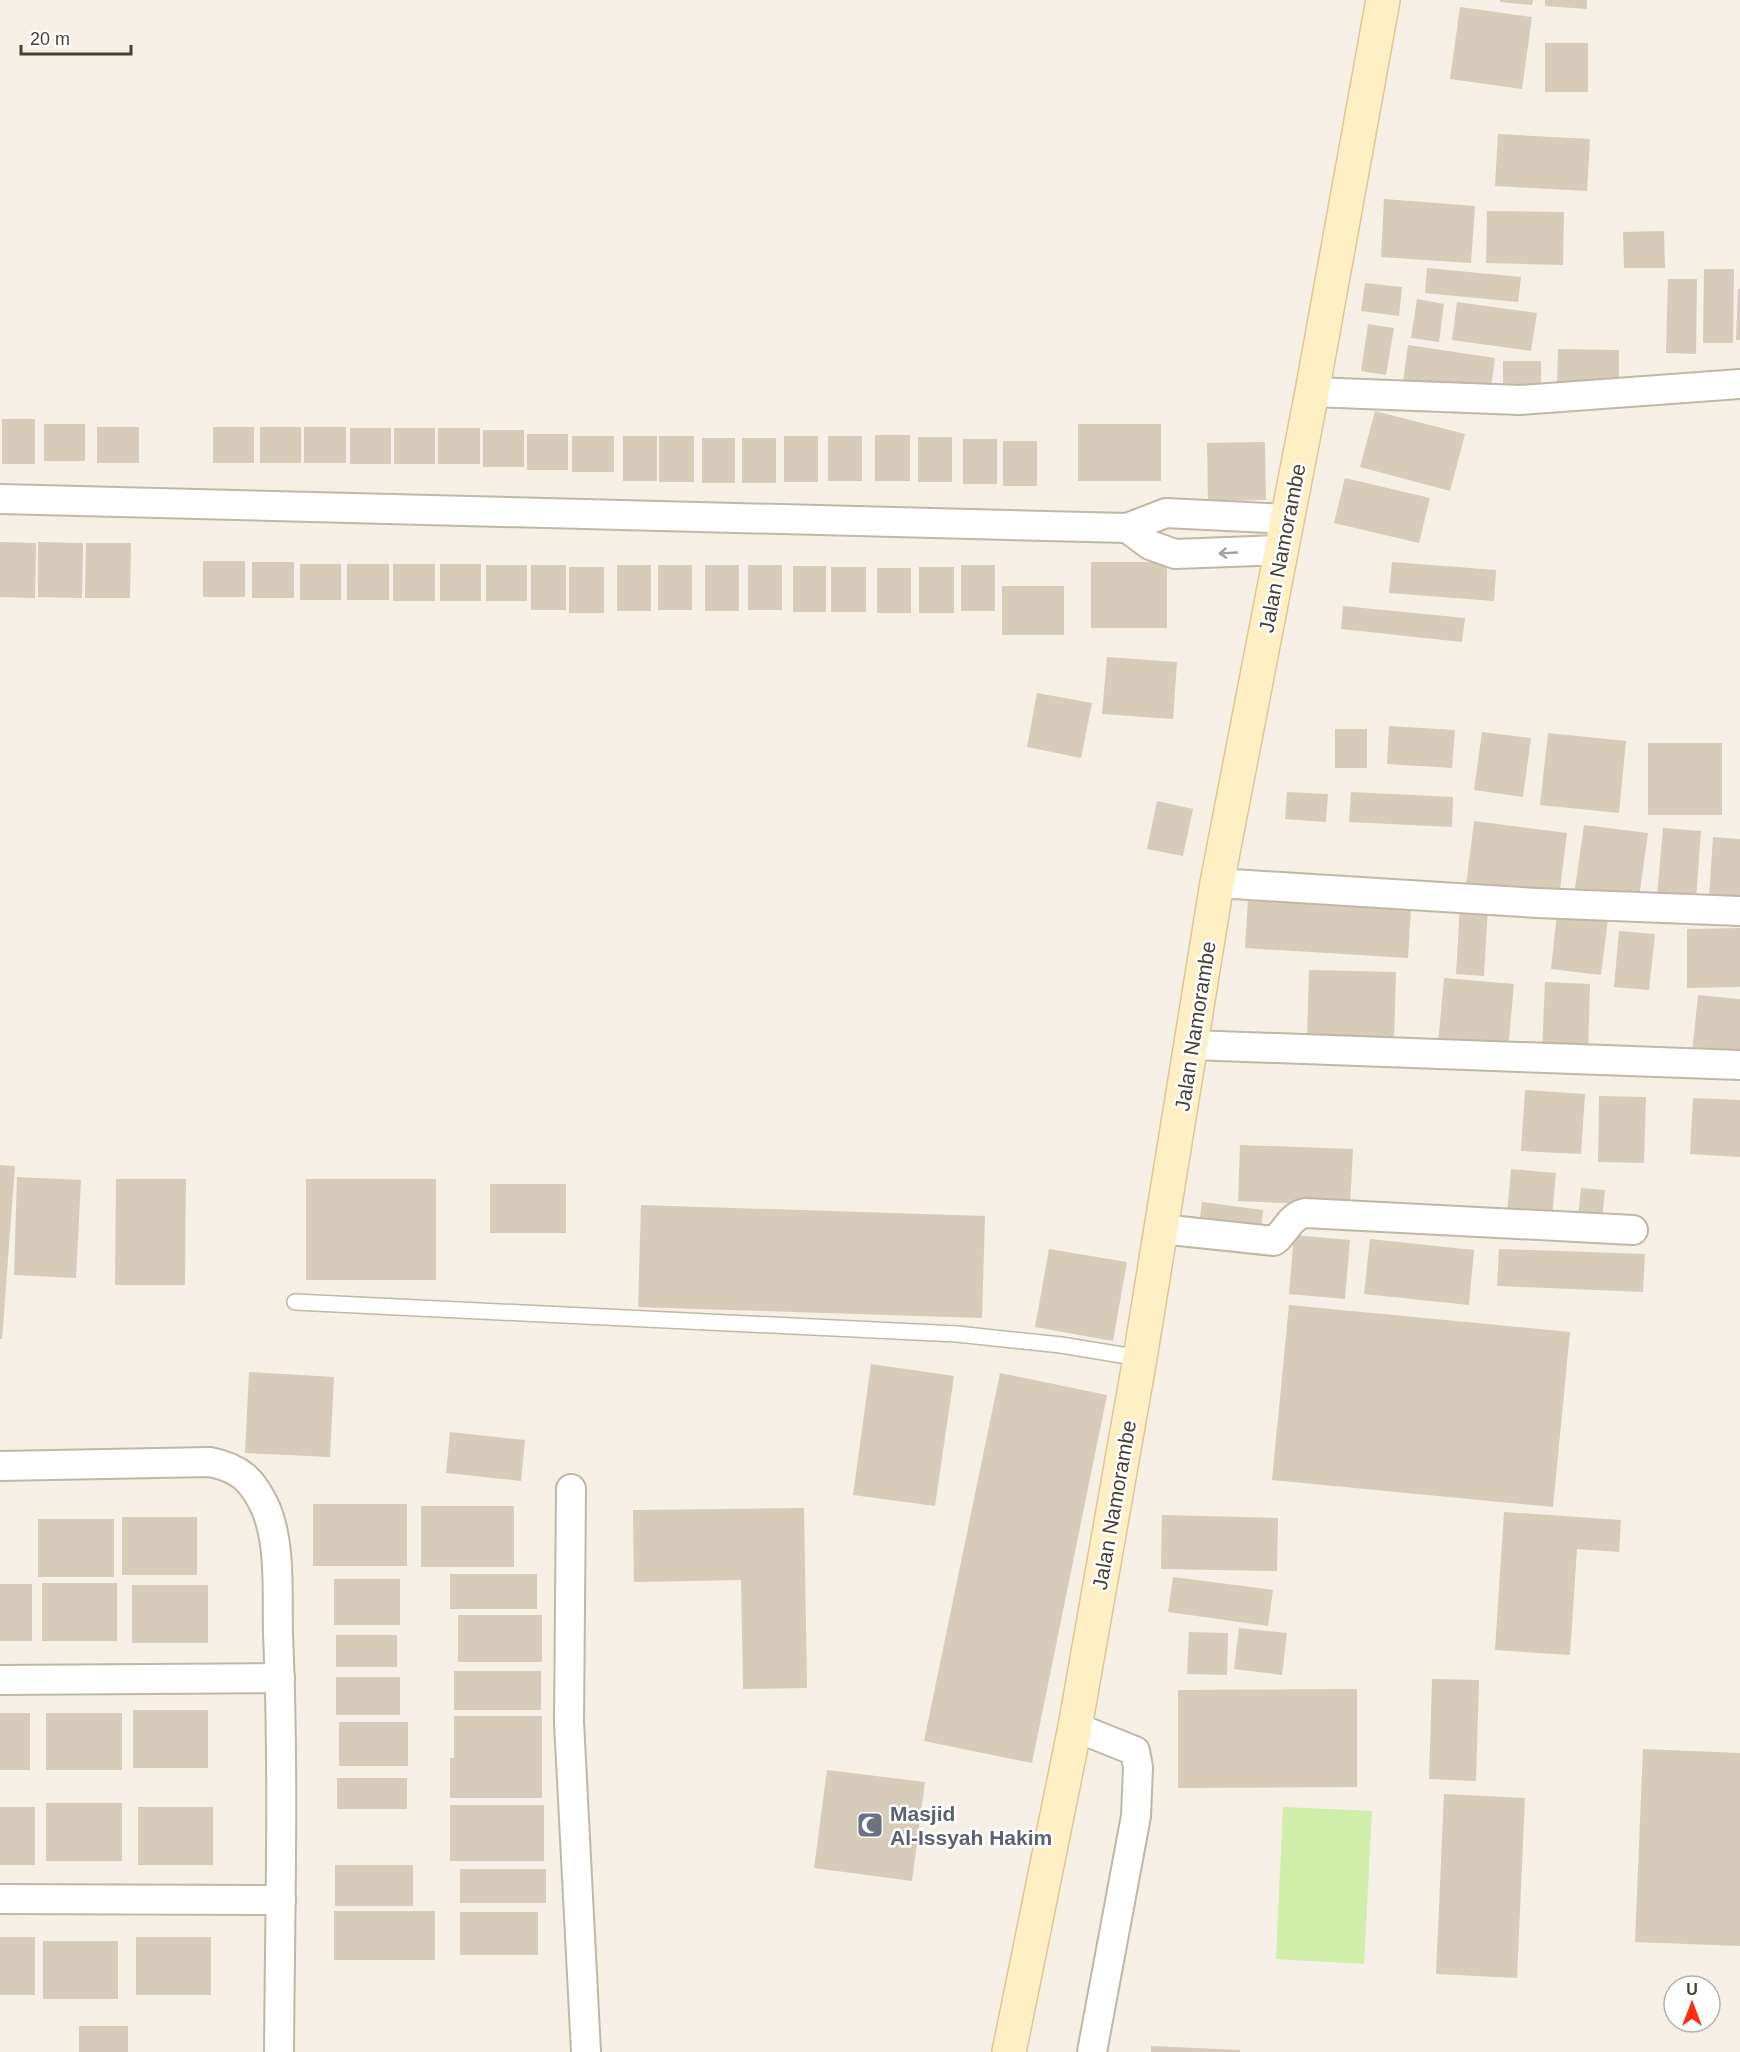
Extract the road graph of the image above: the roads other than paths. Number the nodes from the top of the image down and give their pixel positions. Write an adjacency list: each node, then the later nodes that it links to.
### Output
1 (1383, 0): 3 (main road, Jalan Namorambe)
2 (1740, 384): 3 (street)
3 (1312, 393): 6 (main road, Jalan Namorambe)
4 (0, 499): 5 (street)
5 (1127, 528): 6 (street); 6 (street, one-way to 5)
6 (1284, 535): 7 (main road, Jalan Namorambe)
7 (1217, 883): 8 (street); 9 (main road, Jalan Namorambe)
8 (1740, 911)
9 (1192, 1045): 10 (street); 11 (main road, Jalan Namorambe)
10 (1740, 1065)
11 (1161, 1229): 12 (street); 14 (main road, Jalan Namorambe)
12 (1633, 1230)
13 (295, 1302): 14 (lane)
14 (1140, 1358): 19 (main road, Jalan Namorambe)
15 (0, 1466): 17 (street)
16 (571, 1489): 23 (street)
17 (280, 1678): 18 (street); 21 (street)
18 (0, 1680)
19 (1075, 1727): 24 (main road, Jalan Namorambe); 25 (street)
20 (0, 1899): 21 (street)
21 (281, 1900): 22 (street)
22 (279, 2052)
23 (586, 2052)
24 (1009, 2052)
25 (1092, 2052)

